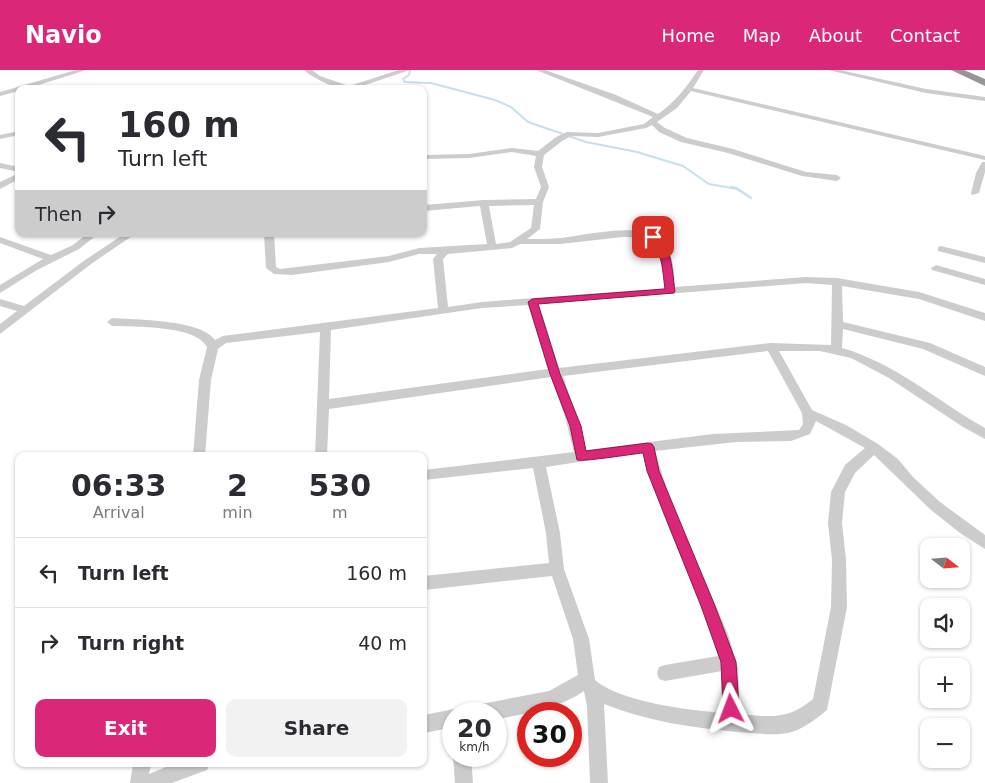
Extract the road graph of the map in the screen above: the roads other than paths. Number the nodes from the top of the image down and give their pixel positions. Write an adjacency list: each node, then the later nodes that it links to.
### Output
1 (83, 70): 9 (street)
2 (307, 70): 10 (street)
3 (405, 70): 11 (street)
4 (539, 70): 16 (street)
5 (701, 70): 12 (street)
6 (831, 70): 15 (street)
7 (956, 70): 8 (highway)
8 (985, 83)
9 (31, 85)
10 (338, 85)
11 (358, 85)
12 (689, 89): 16 (street); 21 (street)
13 (15, 90): 14 (street)
14 (0, 94)
15 (985, 99)
16 (656, 120): 19 (street); 26 (street)
17 (15, 134): 18 (street)
18 (0, 137)
19 (540, 154): 20 (street); 29 (street)
20 (427, 157)
21 (985, 158)
22 (985, 164): 28 (street)
23 (0, 165): 24 (street)
24 (15, 169)
25 (15, 177): 27 (street)
26 (837, 178)
27 (0, 186)
28 (975, 193)
29 (539, 202): 30 (street); 32 (street)
30 (484, 203): 31 (street); 39 (street)
31 (427, 208)
32 (535, 229): 36 (street); 37 (street)
33 (89, 237): 42 (street)
34 (126, 237): 51 (street)
35 (269, 237): 41 (street)
36 (517, 241): 37 (street); 39 (street)
37 (547, 242): 48 (street)
38 (2, 243): 42 (street)
39 (492, 246): 41 (street)
40 (942, 249): 43 (street)
41 (442, 255): 52 (street)
42 (52, 258): 47 (street)
43 (985, 260)
44 (936, 268): 46 (street)
45 (837, 282): 48 (street); 53 (street); 55 (street)
46 (985, 282)
47 (0, 290)
48 (670, 291): 50 (street)
49 (0, 302): 51 (street)
50 (532, 302): 52 (street); 62 (street)
51 (25, 310): 57 (street)
52 (443, 310): 56 (street)
53 (985, 317)
54 (112, 322): 58 (street)
55 (837, 324): 60 (street); 61 (street)
56 (326, 327): 58 (street); 63 (street)
57 (0, 330)
58 (213, 347): 68 (street)
59 (771, 347): 60 (street); 62 (street); 64 (street)
60 (836, 350): 65 (street)
61 (985, 372)
62 (555, 374): 63 (street); 70 (street)
63 (322, 405): 69 (street)
64 (808, 413): 66 (street); 67 (street)
65 (985, 434)
66 (648, 447): 70 (street); 76 (street)
67 (873, 448): 73 (street); 81 (street)
68 (199, 452)
69 (321, 452)
70 (581, 456): 71 (street)
71 (538, 462): 72 (street); 74 (street)
72 (427, 475)
73 (985, 543)
74 (557, 569): 75 (street); 78 (street)
75 (427, 584)
76 (728, 662): 77 (street); 81 (street)
77 (665, 673)
78 (590, 685): 79 (street); 81 (street); 89 (street)
79 (507, 707)
80 (442, 720): 82 (street)
81 (731, 722)
82 (427, 723)
83 (142, 767): 86 (street)
84 (187, 767): 87 (street)
85 (463, 767): 88 (street)
86 (139, 783)
87 (150, 783)
88 (464, 783)
89 (599, 783)

